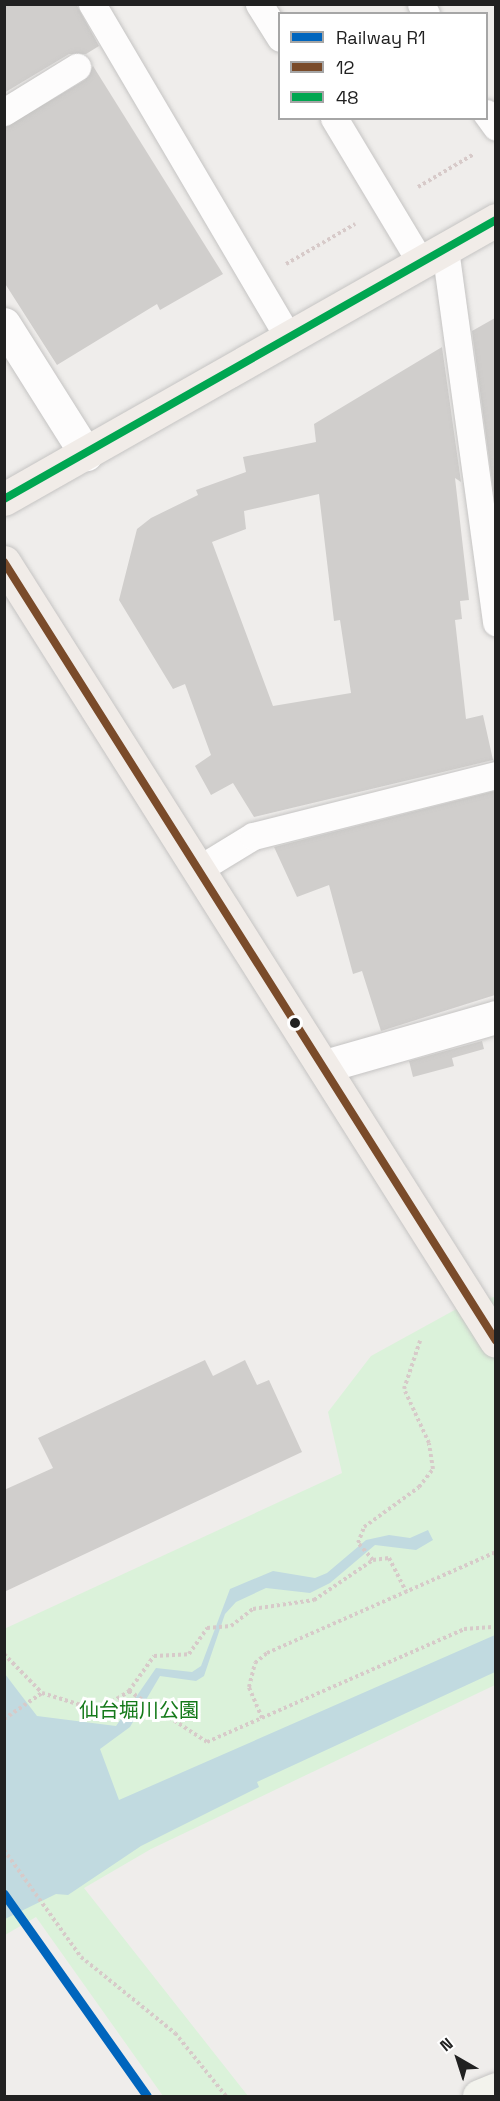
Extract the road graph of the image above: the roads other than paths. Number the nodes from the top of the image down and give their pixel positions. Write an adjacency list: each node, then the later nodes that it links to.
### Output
1 (92, 4): 10 (lane)
2 (259, 4): 3 (lane)
3 (278, 36)
4 (77, 67): 5 (lane)
5 (4, 112)
6 (335, 120): 8 (lane)
7 (495, 220): 8 (main road)
8 (433, 256): 10 (main road); 13 (lane)
9 (4, 324): 11 (street)
10 (289, 338): 11 (main road)
11 (86, 454): 12 (main road)
12 (4, 499)
13 (488, 535): 15 (lane)
14 (4, 562): 17 (main road)
15 (495, 623)
16 (495, 775): 17 (lane)
17 (199, 869): 19 (main road)
18 (495, 1017): 19 (street)
19 (325, 1066): 20 (main road)
20 (495, 1341)
21 (495, 2089): 22 (main road)
22 (479, 2097)

